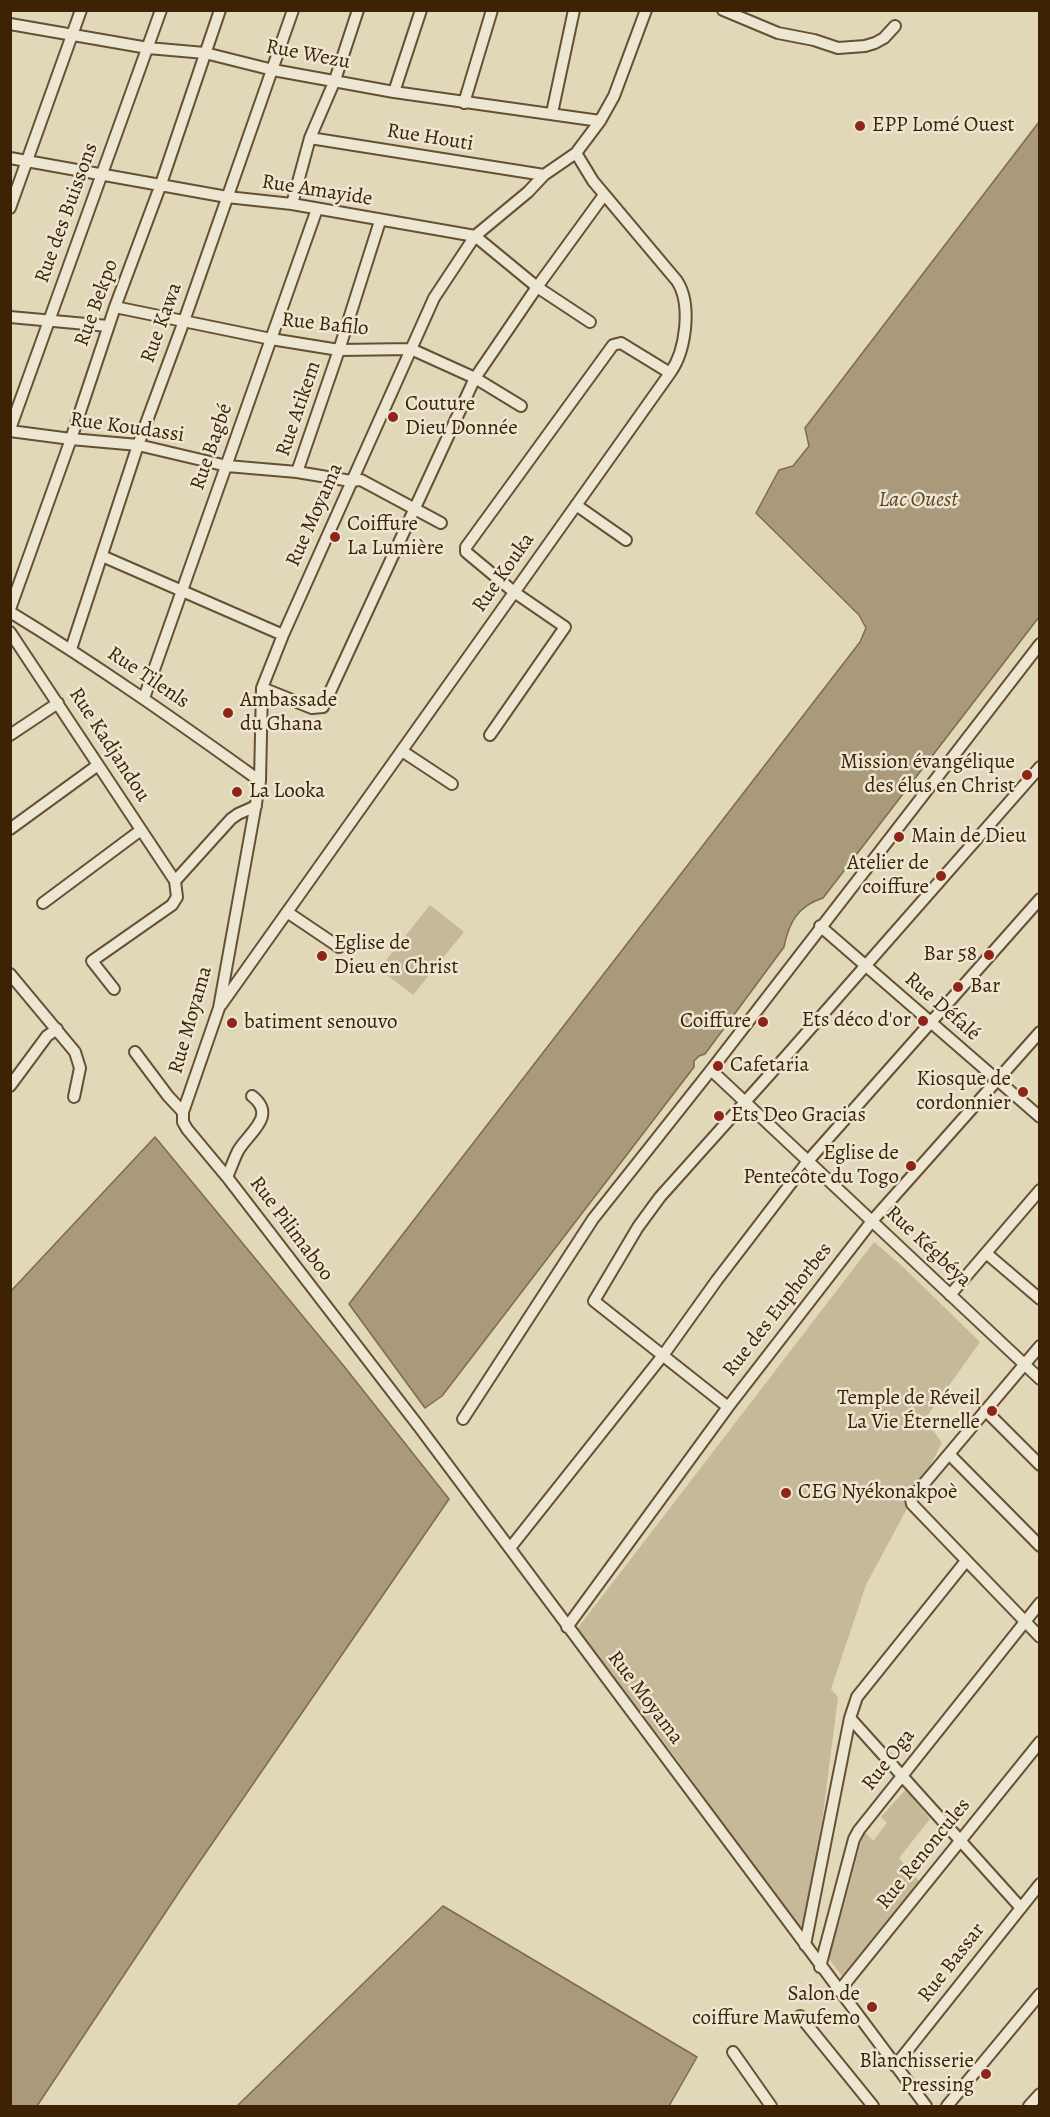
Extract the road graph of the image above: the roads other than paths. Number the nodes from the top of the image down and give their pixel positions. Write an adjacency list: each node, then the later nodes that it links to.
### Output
1 (81, 10): 13 (street)
2 (161, 10): 14 (street, Rue des Buissons)
3 (220, 10): 15 (street, Rue Bekpo)
4 (293, 10): 16 (street, Rue Kawa)
5 (358, 10): 17 (street)
6 (421, 10): 18 (street)
7 (492, 10): 19 (street)
8 (574, 10): 20 (street)
9 (646, 10): 21 (street, Rue Moyama)
10 (726, 11): 12 (street)
11 (10, 24): 13 (street, Rue Wezu)
12 (895, 26)
13 (72, 35): 14 (street, Rue Wezu); 25 (street)
14 (148, 48): 15 (street, Rue Wezu); 26 (street, Rue des Buissons)
15 (205, 53): 16 (street, Rue Wezu); 28 (street, Rue Bekpo)
16 (273, 70): 17 (street, Rue Wezu); 30 (street, Rue Kawa)
17 (335, 80): 18 (street, Rue Wezu); 22 (street)
18 (394, 92): 19 (street, Rue Wezu)
19 (464, 103): 20 (street, Rue Wezu)
20 (552, 113): 21 (street, Rue Wezu)
21 (600, 121): 23 (street, Rue Moyama)
22 (310, 138): 27 (street, Rue Houti); 31 (street)
23 (576, 153): 27 (street, Rue Moyama); 29 (street, Rue Kouka)
24 (10, 158): 25 (street, Rue Amayide)
25 (28, 161): 26 (street, Rue Amayide); 32 (street)
26 (102, 174): 28 (street, Rue Amayide); 39 (street, Rue des Buissons)
27 (544, 175): 35 (street, Rue Moyama)
28 (161, 184): 30 (street, Rue Amayide); 37 (street, Rue Bekpo)
29 (604, 195): 36 (street); 46 (street, Rue Kouka)
30 (227, 197): 31 (street, Rue Amayide); 40 (street, Rue Kawa)
31 (292, 204): 33 (street, Rue Amayide)
32 (10, 208)
33 (317, 208): 34 (street, Rue Amayide); 43 (street, Rue Bagbé)
34 (380, 221): 35 (street, Rue Amayide); 45 (street, Rue Atikem)
35 (475, 236): 36 (street); 44 (street, Rue Moyama)
36 (537, 287): 41 (street); 47 (street)
37 (115, 308): 40 (street, Rue Bafilo); 42 (street, Rue Bekpo)
38 (10, 316): 39 (street)
39 (50, 321): 42 (street); 49 (street, Rue des Buissons)
40 (184, 321): 43 (street, Rue Bafilo); 51 (street, Rue Kawa)
41 (590, 322)
42 (108, 326): 50 (street, Rue Bekpo)
43 (271, 339): 45 (street, Rue Bafilo); 52 (street, Rue Bagbé)
44 (411, 349): 45 (street, Rue Bafilo); 47 (street, Rue Bafilo); 54 (street, Rue Moyama)
45 (339, 350): 53 (street, Rue Atikem)
46 (670, 374): 55 (street, Rue Kouka); 61 (street)
47 (475, 378): 48 (street, Rue Bafilo); 56 (street)
48 (521, 406)
49 (10, 430): 50 (street, Rue Koudassi)
50 (71, 440): 51 (street, Rue Koudassi); 62 (street, Rue Bekpo)
51 (138, 445): 52 (street, Rue Koudassi); 59 (street, Rue Kawa)
52 (227, 466): 53 (street, Rue Koudassi); 60 (street, Rue Bagbé)
53 (297, 472): 54 (street, Rue Koudassi)
54 (351, 481): 56 (street, Rue Koudassi); 64 (street, Rue Moyama)
55 (576, 506): 58 (street); 61 (street, Rue Kouka)
56 (416, 508): 57 (street, Rue Koudassi); 67 (street)
57 (441, 523)
58 (626, 540)
59 (102, 556): 60 (street); 66 (street, Rue Kawa)
60 (183, 591): 64 (street); 68 (street, Rue Bagbé)
61 (514, 592): 71 (street); 72 (street, Rue Kouka)
62 (10, 610): 66 (street, Rue Tilenls)
63 (11, 634): 69 (street, Rue Kadjandou)
64 (283, 636): 67 (street, Rue Moyama)
65 (1040, 644): 84 (street)
66 (71, 649): 68 (street, Rue Tilenls)
67 (262, 688): 75 (street, Rue Moyama)
68 (144, 698): 75 (street, Rue Tilenls)
69 (58, 703): 70 (street); 73 (street, Rue Kadjandou)
70 (10, 735)
71 (490, 735)
72 (402, 751): 76 (street); 83 (street, Rue Kouka)
73 (98, 765): 78 (street); 79 (street, Rue Kadjandou)
74 (1040, 767): 86 (street)
75 (260, 781): 77 (street, Rue Moyama)
76 (452, 784)
77 (256, 806): 80 (street); 89 (street, Rue Moyama)
78 (10, 828)
79 (141, 830): 80 (street, Rue Kadjandou); 82 (street)
80 (175, 881): 88 (street)
81 (1040, 899): 90 (street)
82 (43, 903)
83 (287, 912): 85 (street); 89 (street, Rue Kouka)
84 (820, 926): 86 (street, Rue Défalé); 94 (street)
85 (339, 947)
86 (864, 965): 90 (street, Rue Défalé); 99 (street)
87 (10, 974): 91 (street)
88 (114, 989)
89 (219, 1008): 100 (street, Rue Moyama)
90 (931, 1023): 95 (street, Rue Défalé); 102 (street)
91 (57, 1029): 96 (street); 98 (street)
92 (1040, 1032): 95 (street, Rue des Euphorbes)
93 (135, 1052): 100 (street, Rue Pilimaboo)
94 (711, 1070): 99 (street, Rue Kégbéya); 117 (street)
95 (997, 1080): 101 (street, Rue Défalé); 107 (street, Rue des Euphorbes)
96 (10, 1086)
97 (252, 1096): 103 (street)
98 (74, 1097)
99 (745, 1102): 102 (street, Rue Kégbéya); 112 (street)
100 (183, 1112): 103 (street, Rue Pilimaboo)
101 (1040, 1117)
102 (808, 1161): 107 (street, Rue Kégbéya); 112 (street)
103 (227, 1177): 118 (street, Rue Pilimaboo)
104 (1040, 1190): 105 (street)
105 (1030, 1201): 106 (street); 108 (street)
106 (1040, 1209)
107 (872, 1221): 109 (street, Rue Kégbéya); 115 (street, Rue des Euphorbes)
108 (986, 1252): 109 (street); 110 (street)
109 (950, 1295): 113 (street, Rue Kégbéya)
110 (1040, 1299)
111 (1040, 1346): 113 (street)
112 (664, 1354): 115 (street); 122 (street)
113 (1024, 1365): 114 (street, Rue Kégbéya); 116 (street)
114 (1040, 1379)
115 (728, 1407): 126 (street, Rue des Euphorbes)
116 (986, 1410): 119 (street); 120 (street)
117 (464, 1419)
118 (420, 1428): 122 (street, Rue Moyama)
119 (949, 1454): 121 (street); 123 (street)
120 (1040, 1465)
121 (1040, 1546)
122 (510, 1548): 126 (street, Rue Moyama)
123 (966, 1561): 125 (street); 128 (street)
124 (1040, 1603): 125 (street, Rue Oga)
125 (1024, 1621): 127 (street); 130 (street, Rue Oga)
126 (567, 1627): 134 (street, Rue Moyama)
127 (1040, 1637)
128 (850, 1718): 130 (street); 134 (street)
129 (1040, 1743): 131 (street, Rue Renoncules)
130 (901, 1775): 131 (street); 135 (street, Rue Oga)
131 (960, 1840): 133 (street); 136 (street, Rue Renoncules)
132 (1040, 1884): 133 (street, Rue Bassar)
133 (1021, 1908): 140 (street, Rue Bassar)
134 (805, 1945): 135 (street, Rue Moyama)
135 (820, 1967): 136 (street, Rue Moyama)
136 (839, 1991): 140 (street, Rue Moyama)
137 (1040, 1994): 145 (street)
138 (800, 2016): 142 (street)
139 (733, 2052): 143 (street)
140 (895, 2066): 144 (street, Rue Moyama)
141 (1040, 2094): 146 (street)
142 (867, 2104)
143 (771, 2106)
144 (926, 2106)
145 (946, 2106)
146 (1029, 2106)

